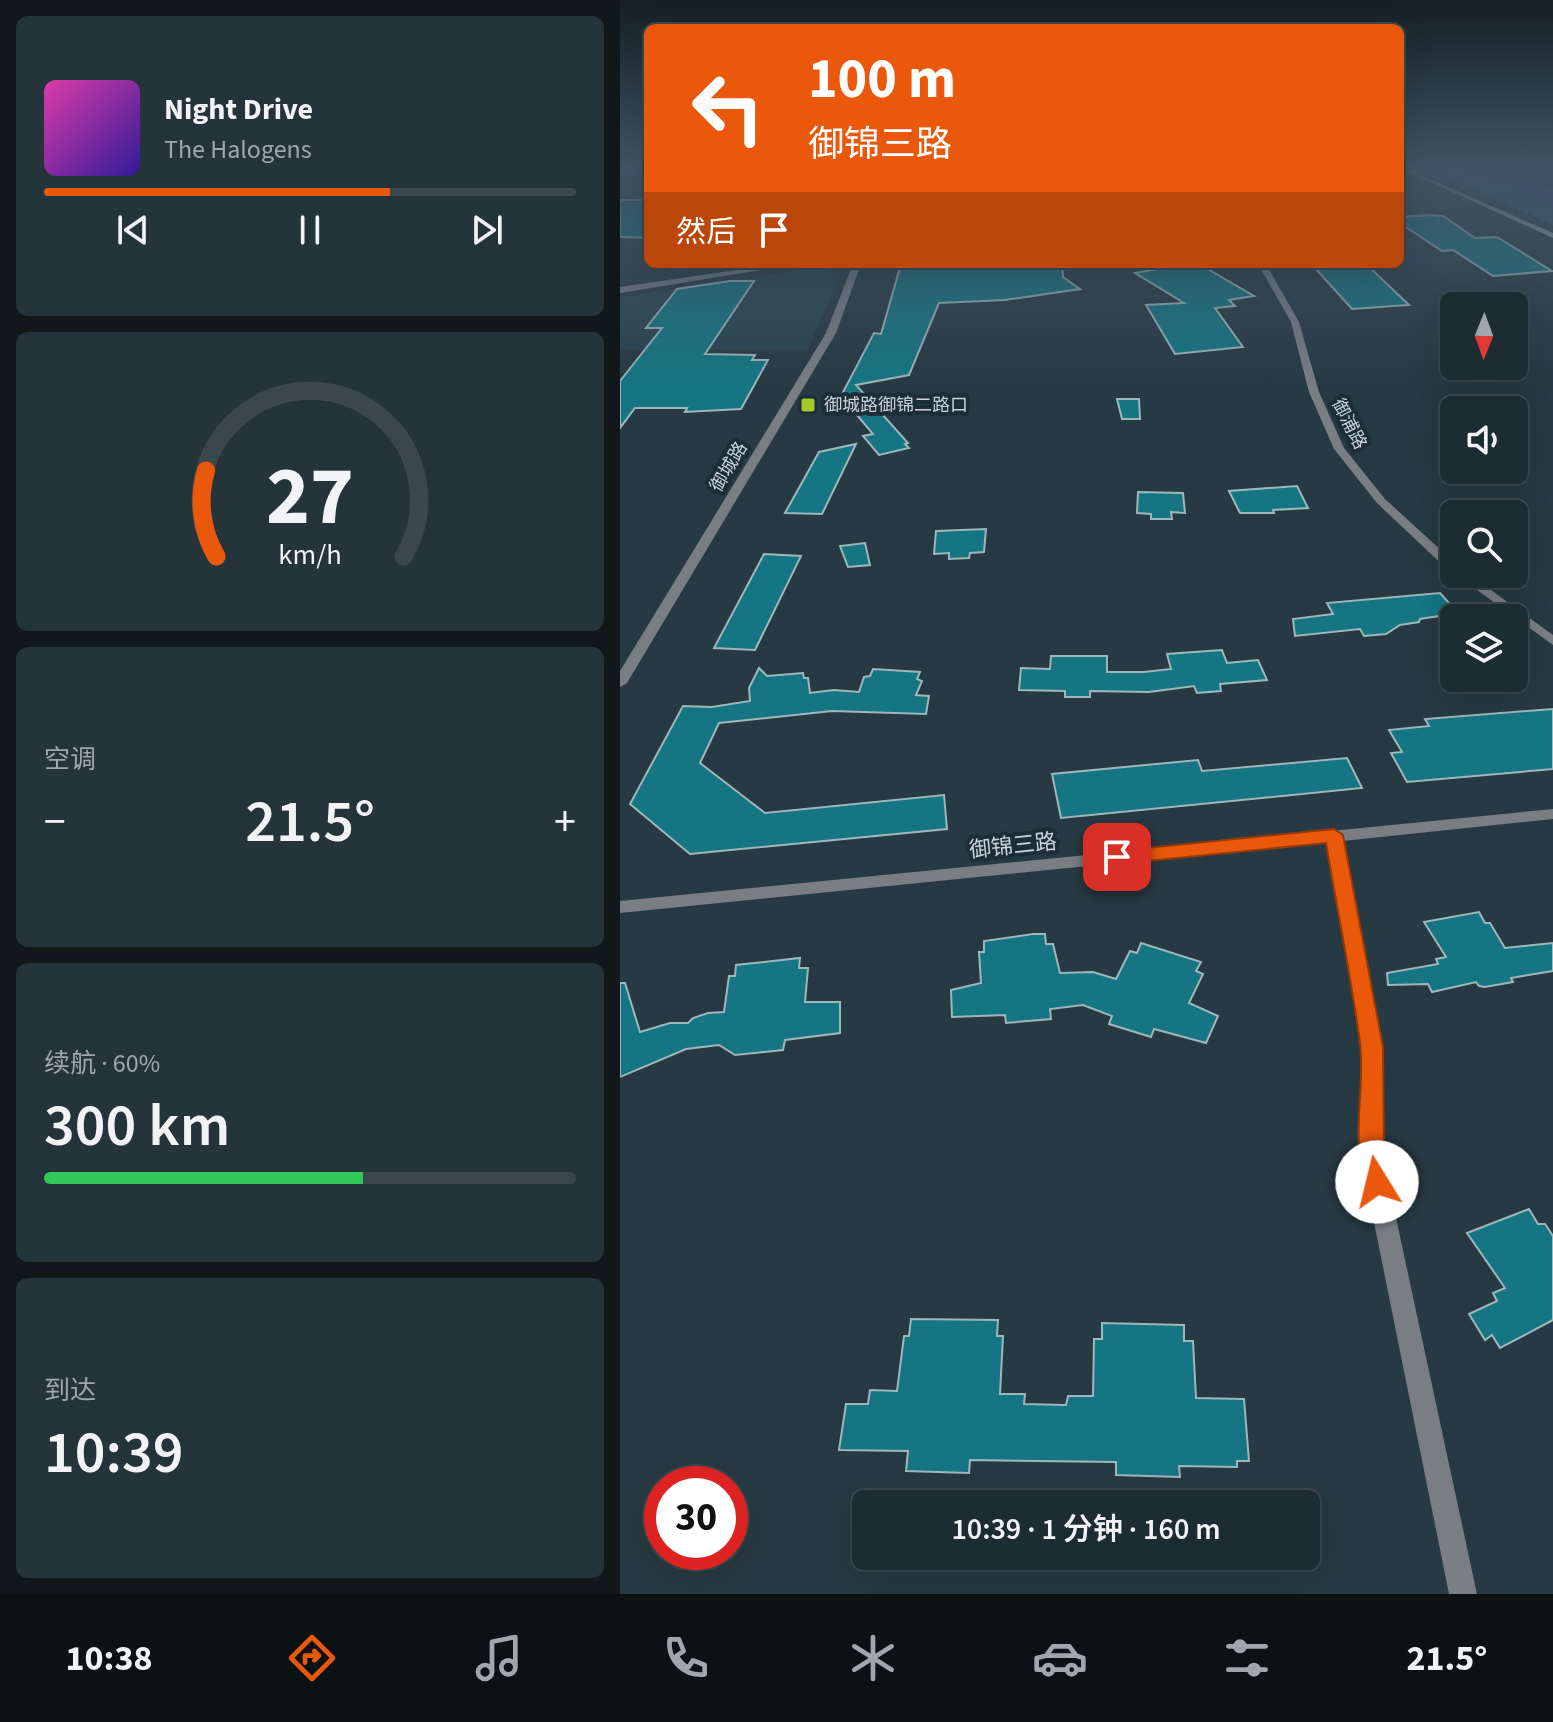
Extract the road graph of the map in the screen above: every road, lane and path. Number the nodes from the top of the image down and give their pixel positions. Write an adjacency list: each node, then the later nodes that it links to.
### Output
1 (766, 268): 4 (street)
2 (855, 268): 8 (street, 御城路)
3 (1264, 268): 5 (street, 御浦路)
4 (620, 290)
5 (1440, 556)
6 (1480, 588): 7 (street)
7 (1553, 641)
8 (620, 683)
9 (1553, 814): 10 (street, 御锦三路)
10 (1334, 835): 11 (street, 御锦三路); 12 (street)
11 (620, 907)
12 (1463, 1594)

